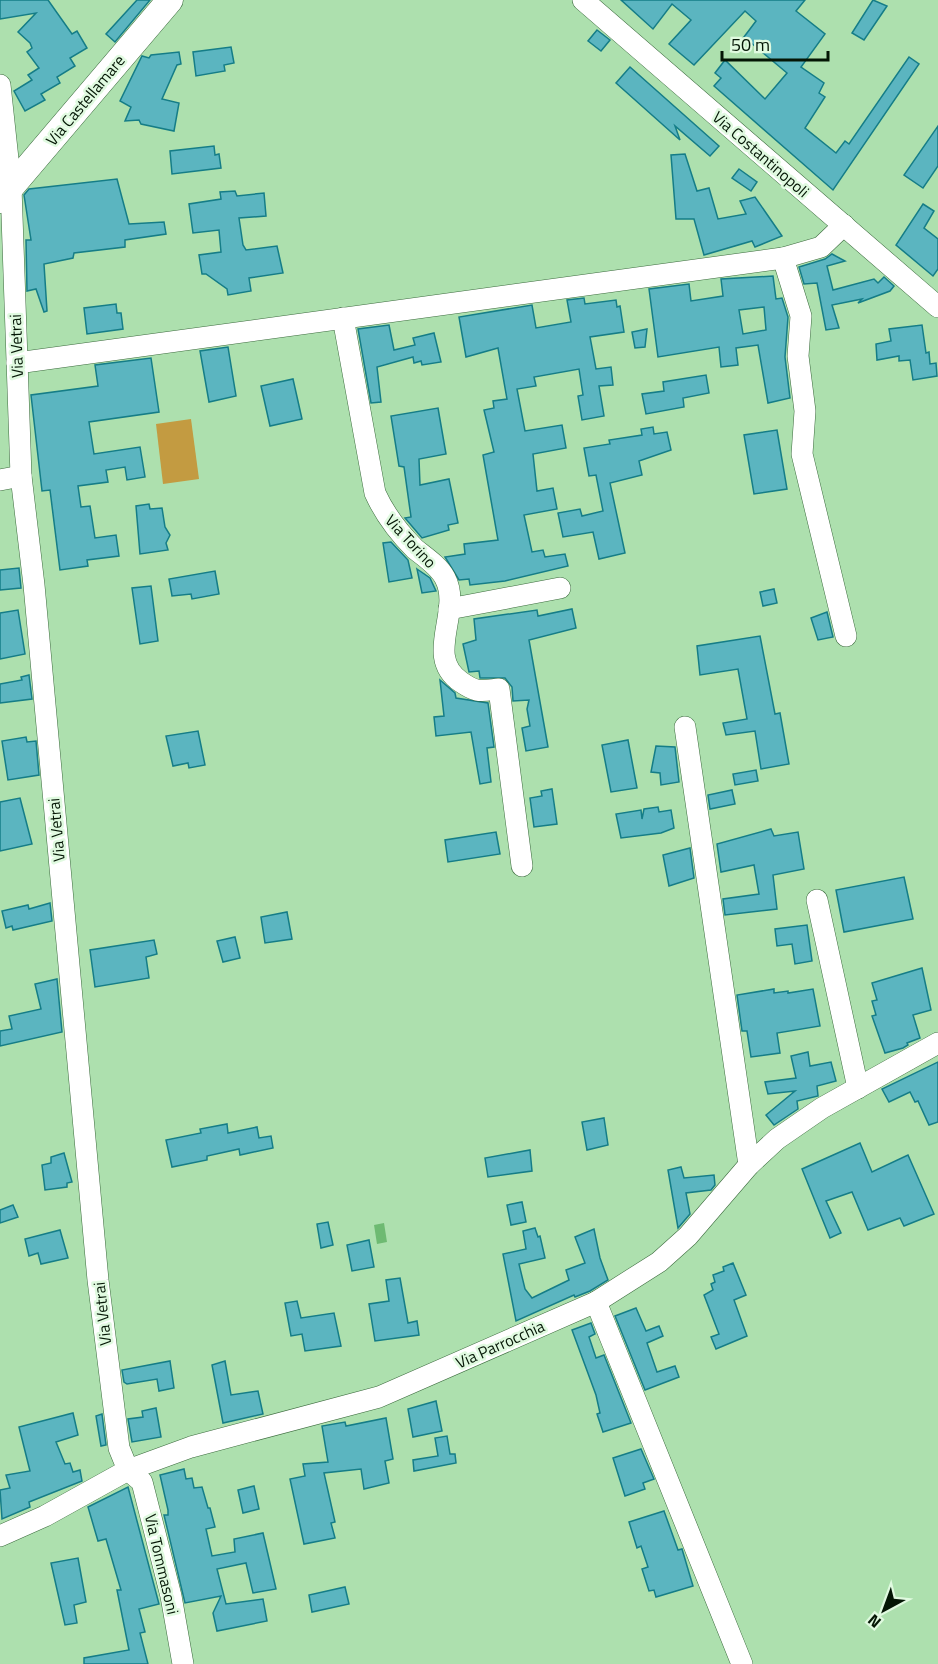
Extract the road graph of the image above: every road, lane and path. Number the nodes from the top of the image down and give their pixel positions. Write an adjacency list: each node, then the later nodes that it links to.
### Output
1 (170, 0): 4 (main road, Via Castellamare)
2 (584, 0): 5 (street, Via Costantinopoli)
3 (0, 85): 4 (street, Via Vetrai)
4 (5, 194): 9 (street, Via Vetrai)
5 (844, 225): 6 (street); 7 (street, Via Costantinopoli)
6 (783, 258): 8 (street); 13 (street)
7 (938, 307)
8 (343, 318): 9 (street); 12 (street, Via Torino)
9 (17, 363): 10 (street, Via Vetrai)
10 (10, 478): 21 (street, Via Vetrai)
11 (560, 588): 12 (street)
12 (449, 609): 15 (street, Via Torino)
13 (846, 636)
14 (685, 727): 19 (street)
15 (522, 866)
16 (817, 900): 18 (street)
17 (938, 1043): 18 (street, Via Parrocchia)
18 (858, 1088): 19 (street, Via Parrocchia)
19 (749, 1165): 20 (street, Via Parrocchia)
20 (596, 1302): 21 (street, Via Parrocchia); 24 (street)
21 (128, 1470): 22 (street, Via Parrocchia); 23 (street, Via Tommasoni)
22 (0, 1536)
23 (183, 1664)
24 (742, 1664)

